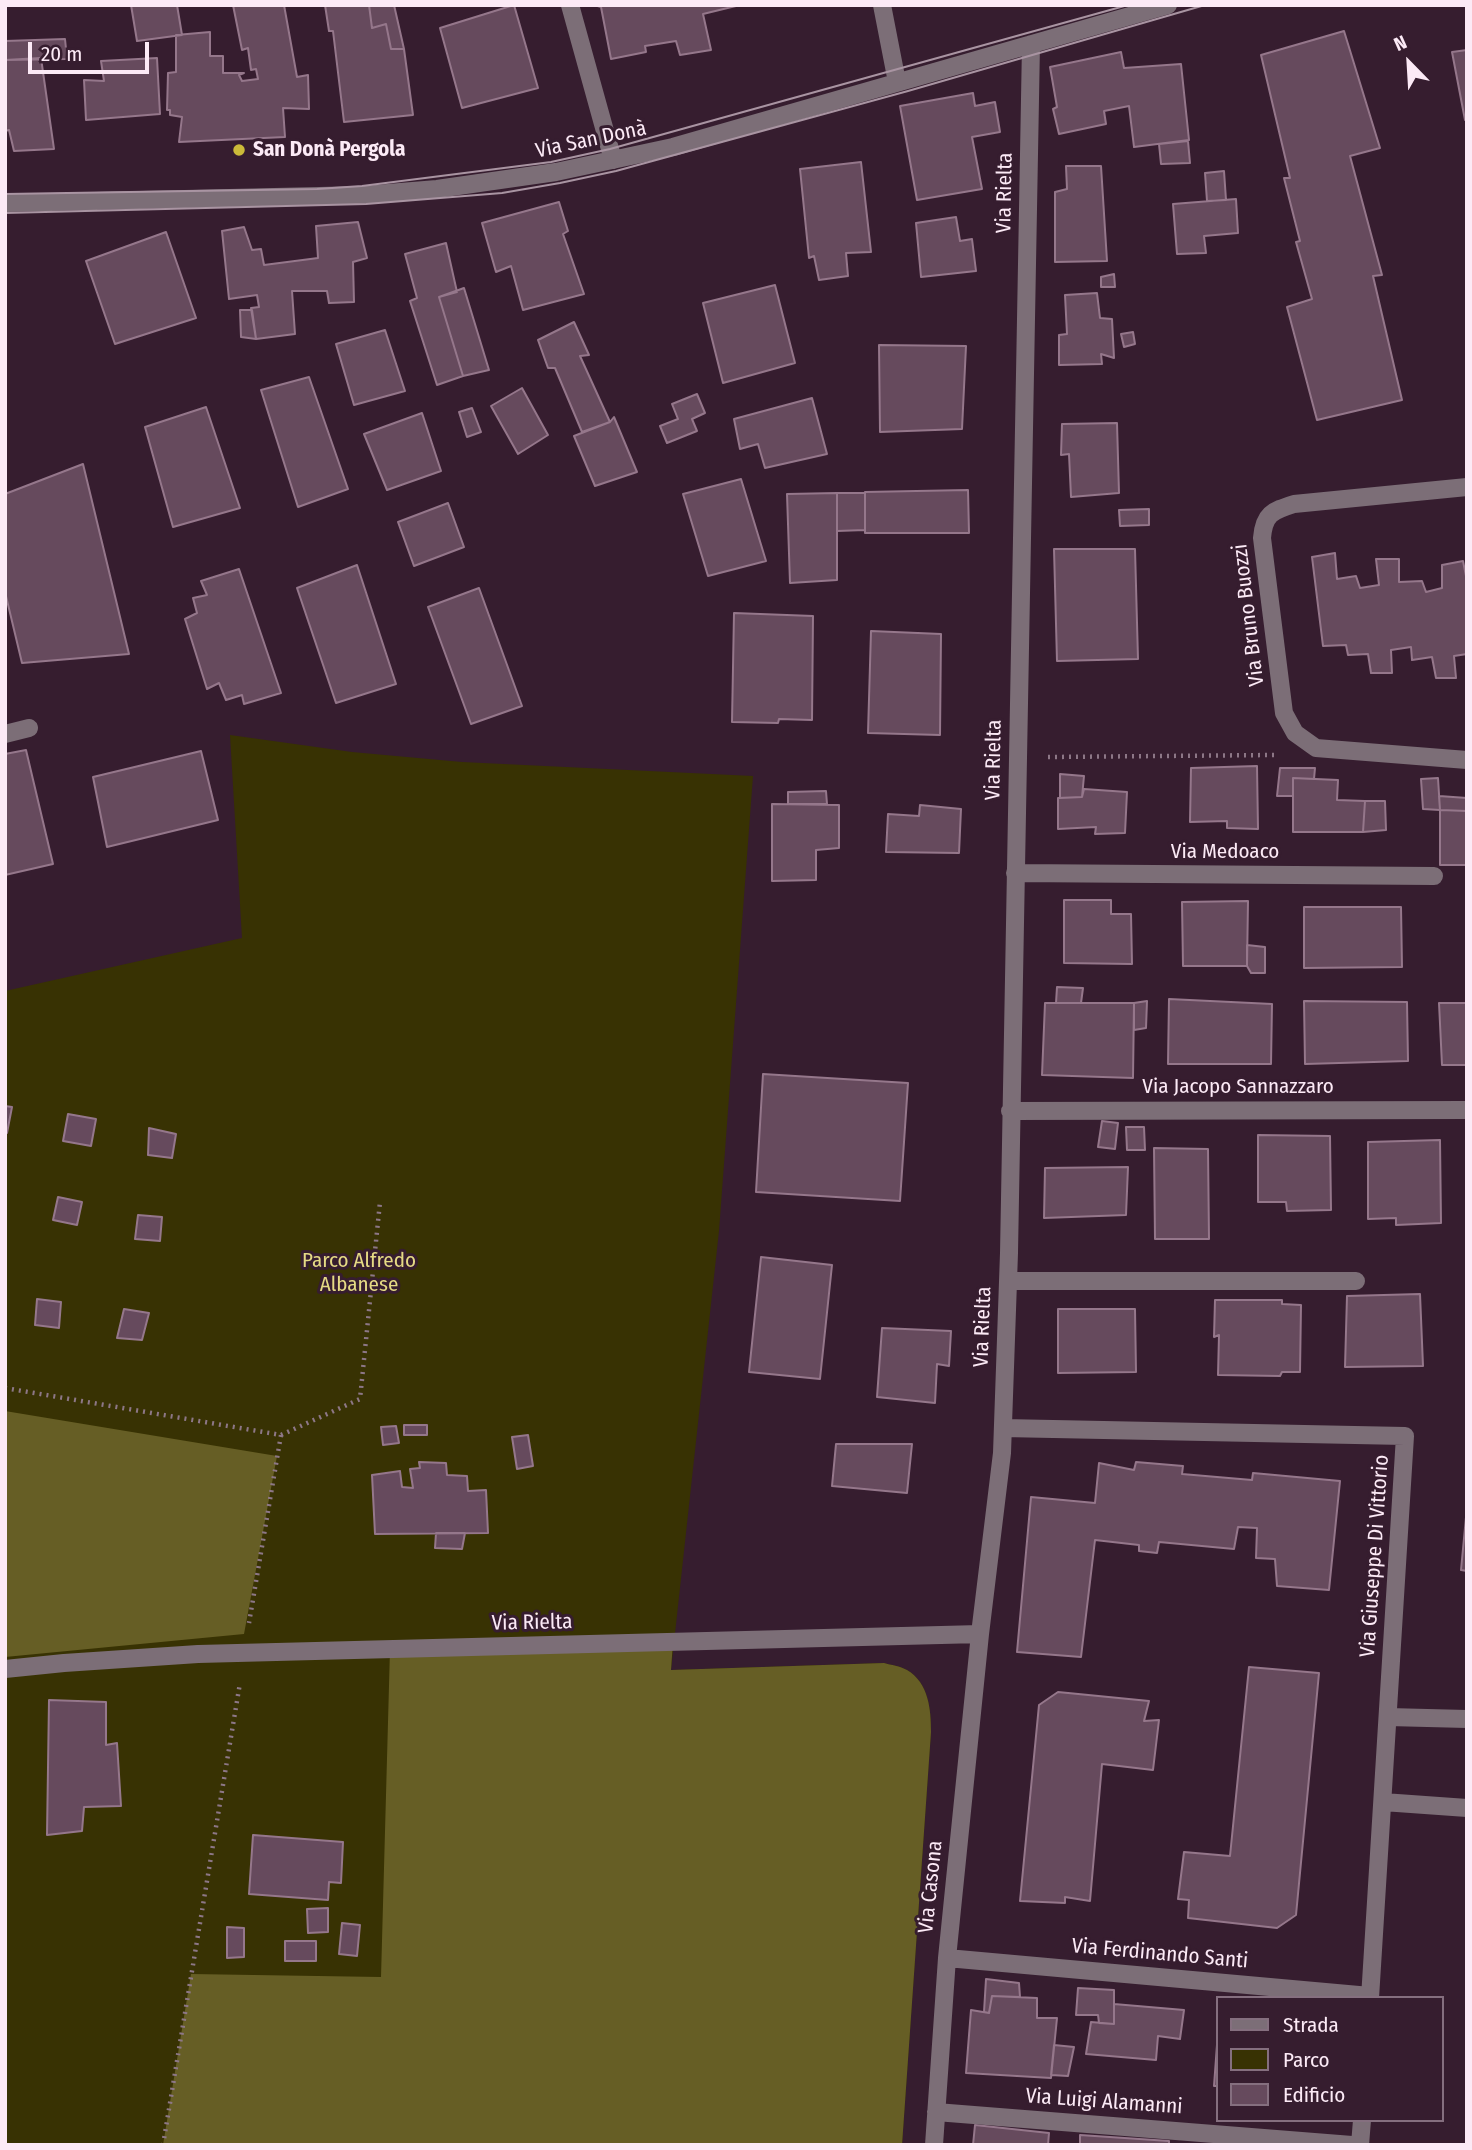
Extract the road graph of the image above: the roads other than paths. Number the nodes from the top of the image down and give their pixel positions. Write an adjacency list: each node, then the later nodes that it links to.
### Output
1 (570, 5): 6 (street)
2 (883, 5): 5 (street)
3 (1168, 5): 4 (street, Via San Donà)
4 (1031, 44): 5 (street, Via San Donà); 12 (street, Via Rielta)
5 (897, 82): 6 (street, Via San Donà)
6 (613, 160): 7 (street, Via San Donà)
7 (5, 203)
8 (1467, 486): 11 (street, Via Bruno Buozzi)
9 (29, 729): 10 (street)
10 (5, 734)
11 (1467, 760)
12 (1015, 873): 13 (street, Via Medoaco); 15 (street, Via Rielta)
13 (1434, 876)
14 (1467, 1110): 15 (street, Via Jacopo Sannazzaro)
15 (1010, 1111): 17 (street, Via Rielta)
16 (1356, 1280): 17 (street)
17 (1008, 1281): 18 (street, Via Rielta)
18 (1003, 1428): 19 (street, Via Rielta); 21 (street, Via Giuseppe Di Vittorio)
19 (980, 1634): 20 (street, Via Rielta); 25 (street, Via Casona)
20 (5, 1669)
21 (1388, 1717): 22 (street); 23 (street, Via Giuseppe Di Vittorio)
22 (1467, 1718)
23 (1383, 1802): 24 (street); 27 (street, Via Giuseppe Di Vittorio)
24 (1467, 1808)
25 (947, 1958): 26 (street, Via Ferdinando Santi); 28 (street, Via Casona)
26 (1359, 1996)
27 (1370, 1996)
28 (936, 2112): 30 (street, Via Casona); 31 (street, Via Luigi Alamanni)
29 (1362, 2122): 32 (street)
30 (934, 2145)
31 (1352, 2145)
32 (1360, 2145)

